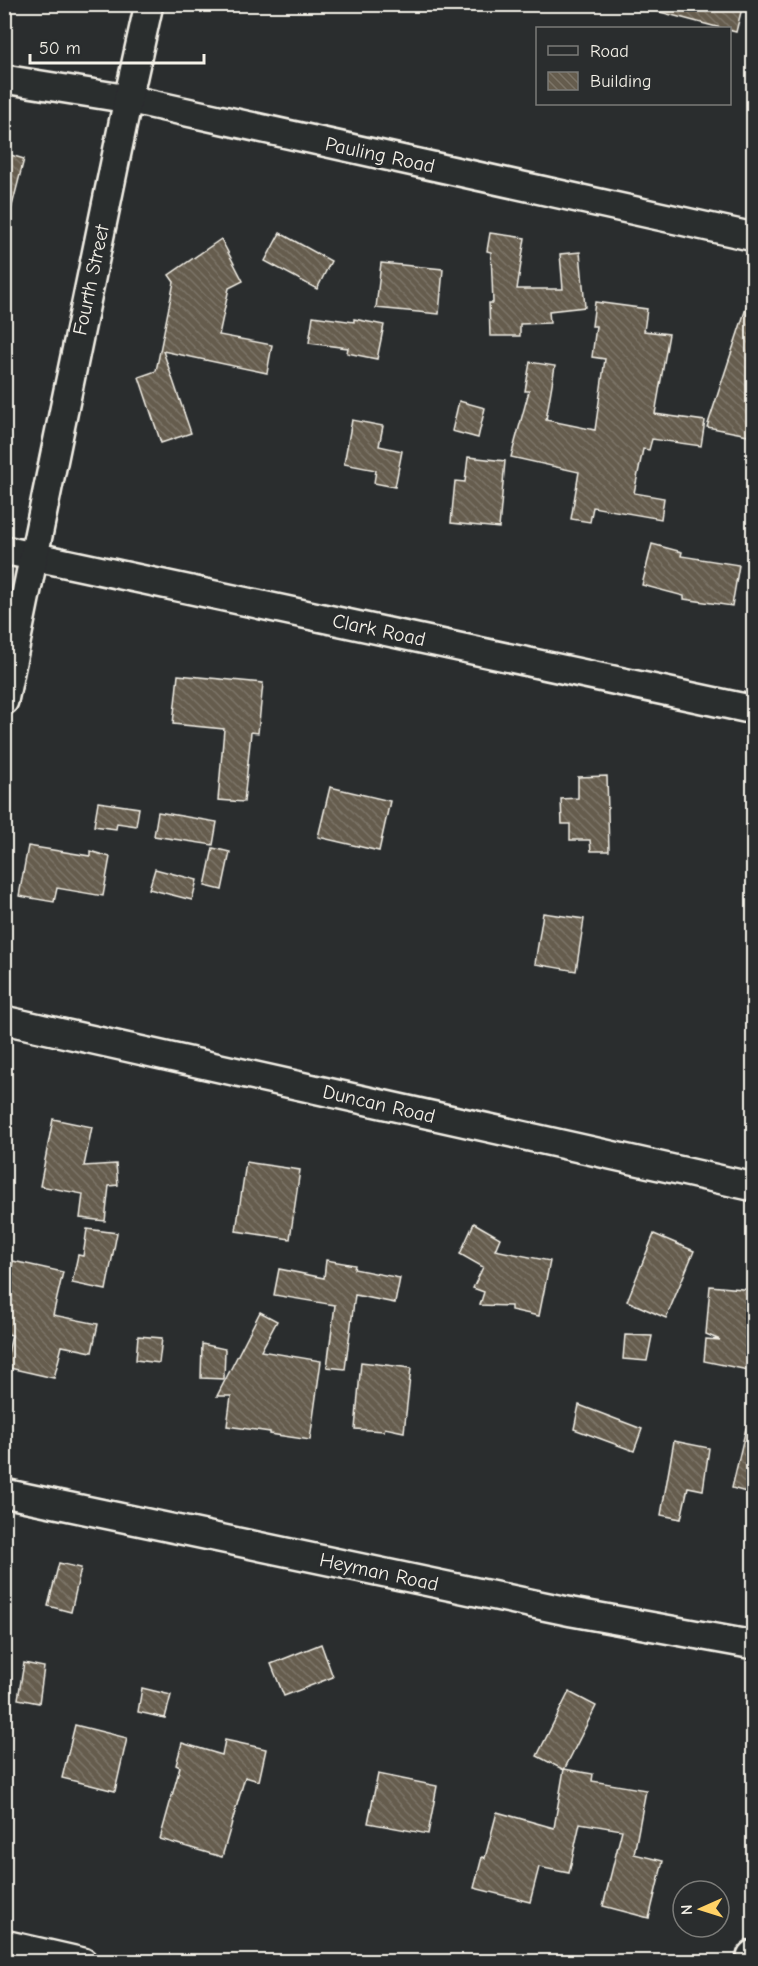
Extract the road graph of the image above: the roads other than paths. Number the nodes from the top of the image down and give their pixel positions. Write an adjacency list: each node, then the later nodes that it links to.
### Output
1 (149, 4): 3 (street, Fourth Street)
2 (4, 78): 3 (street, Pauling Road)
3 (128, 99): 4 (street, Pauling Road); 6 (street, Fourth Street)
4 (753, 237)
5 (4, 550): 6 (street, Clark Road)
6 (34, 556): 7 (street, Fourth Street); 8 (street, Clark Road)
7 (4, 701)
8 (753, 710)
9 (4, 1020): 10 (street, Duncan Road)
10 (753, 1187)
11 (4, 1493): 12 (street, Heyman Road)
12 (753, 1645)
13 (4, 1944): 15 (street)
14 (753, 1957): 16 (main road)
15 (83, 1962)
16 (753, 1962)

